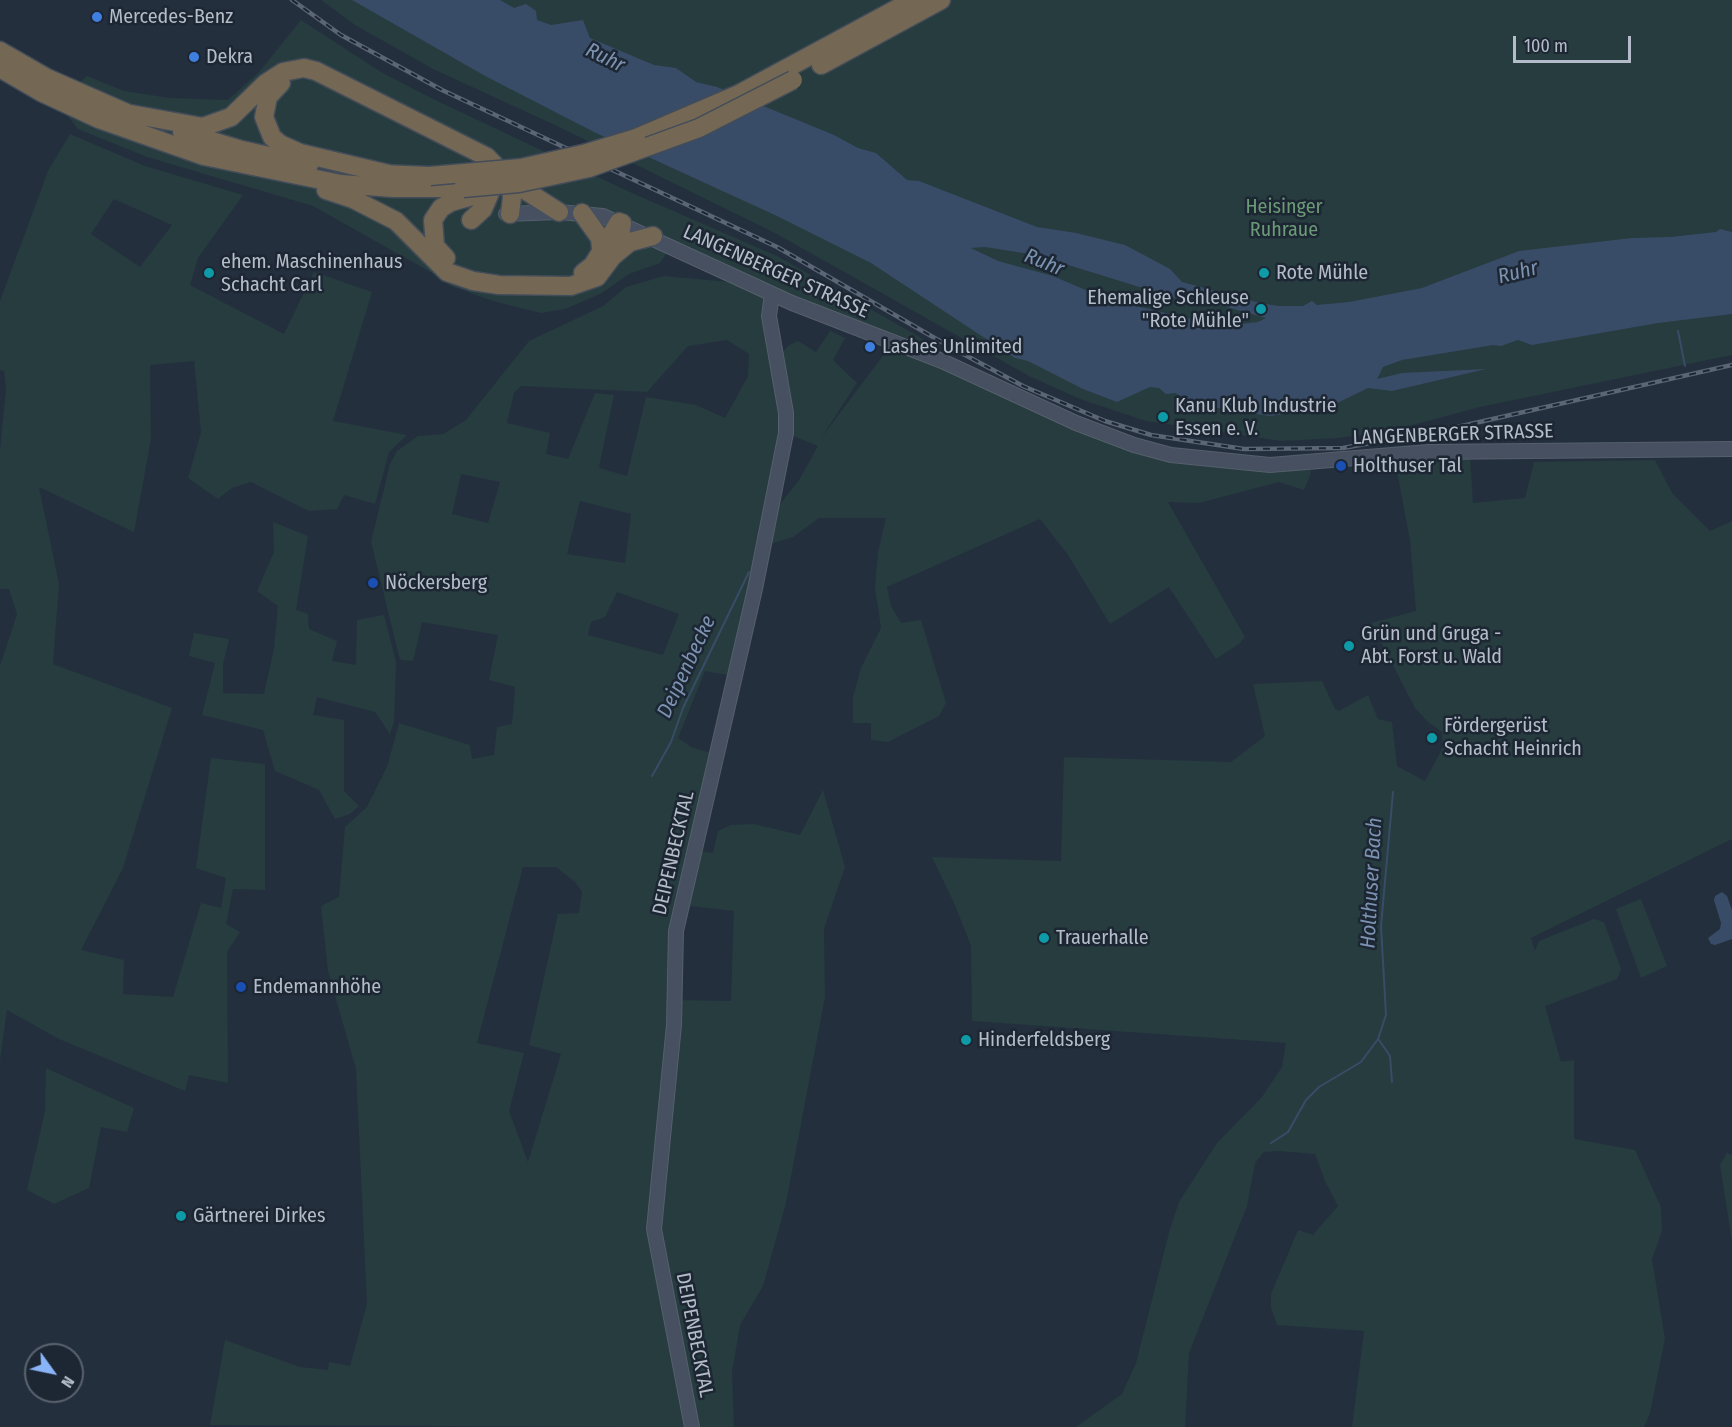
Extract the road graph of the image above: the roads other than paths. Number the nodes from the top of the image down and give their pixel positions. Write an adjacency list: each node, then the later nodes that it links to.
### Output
1 (913, 0): 7 (highway, bridge)
2 (941, 0): 8 (highway, bridge)
3 (0, 51): 5 (highway)
4 (0, 68): 6 (highway)
5 (125, 113): 7 (highway); 8 (highway)
6 (239, 165): 8 (highway, bridge); 15 (highway)
7 (393, 175): 8 (highway)
8 (507, 183): 9 (highway); 11 (highway); 12 (highway); 15 (highway, bridge)
9 (559, 212): 10 (main road, LANGENBERGER STRASSE); 11 (main road, LANGENBERGER STRASSE)
10 (582, 213): 13 (main road, LANGENBERGER STRASSE); 16 (highway)
11 (508, 214)
12 (471, 220)
13 (620, 222): 14 (main road, LANGENBERGER STRASSE); 16 (highway)
14 (653, 236): 16 (highway); 17 (main road, LANGENBERGER STRASSE)
15 (425, 239): 16 (highway)
16 (607, 253)
17 (772, 294): 18 (main road, LANGENBERGER STRASSE); 19 (main road, DEIPENBECKTAL)
18 (1732, 448)
19 (692, 1427)

